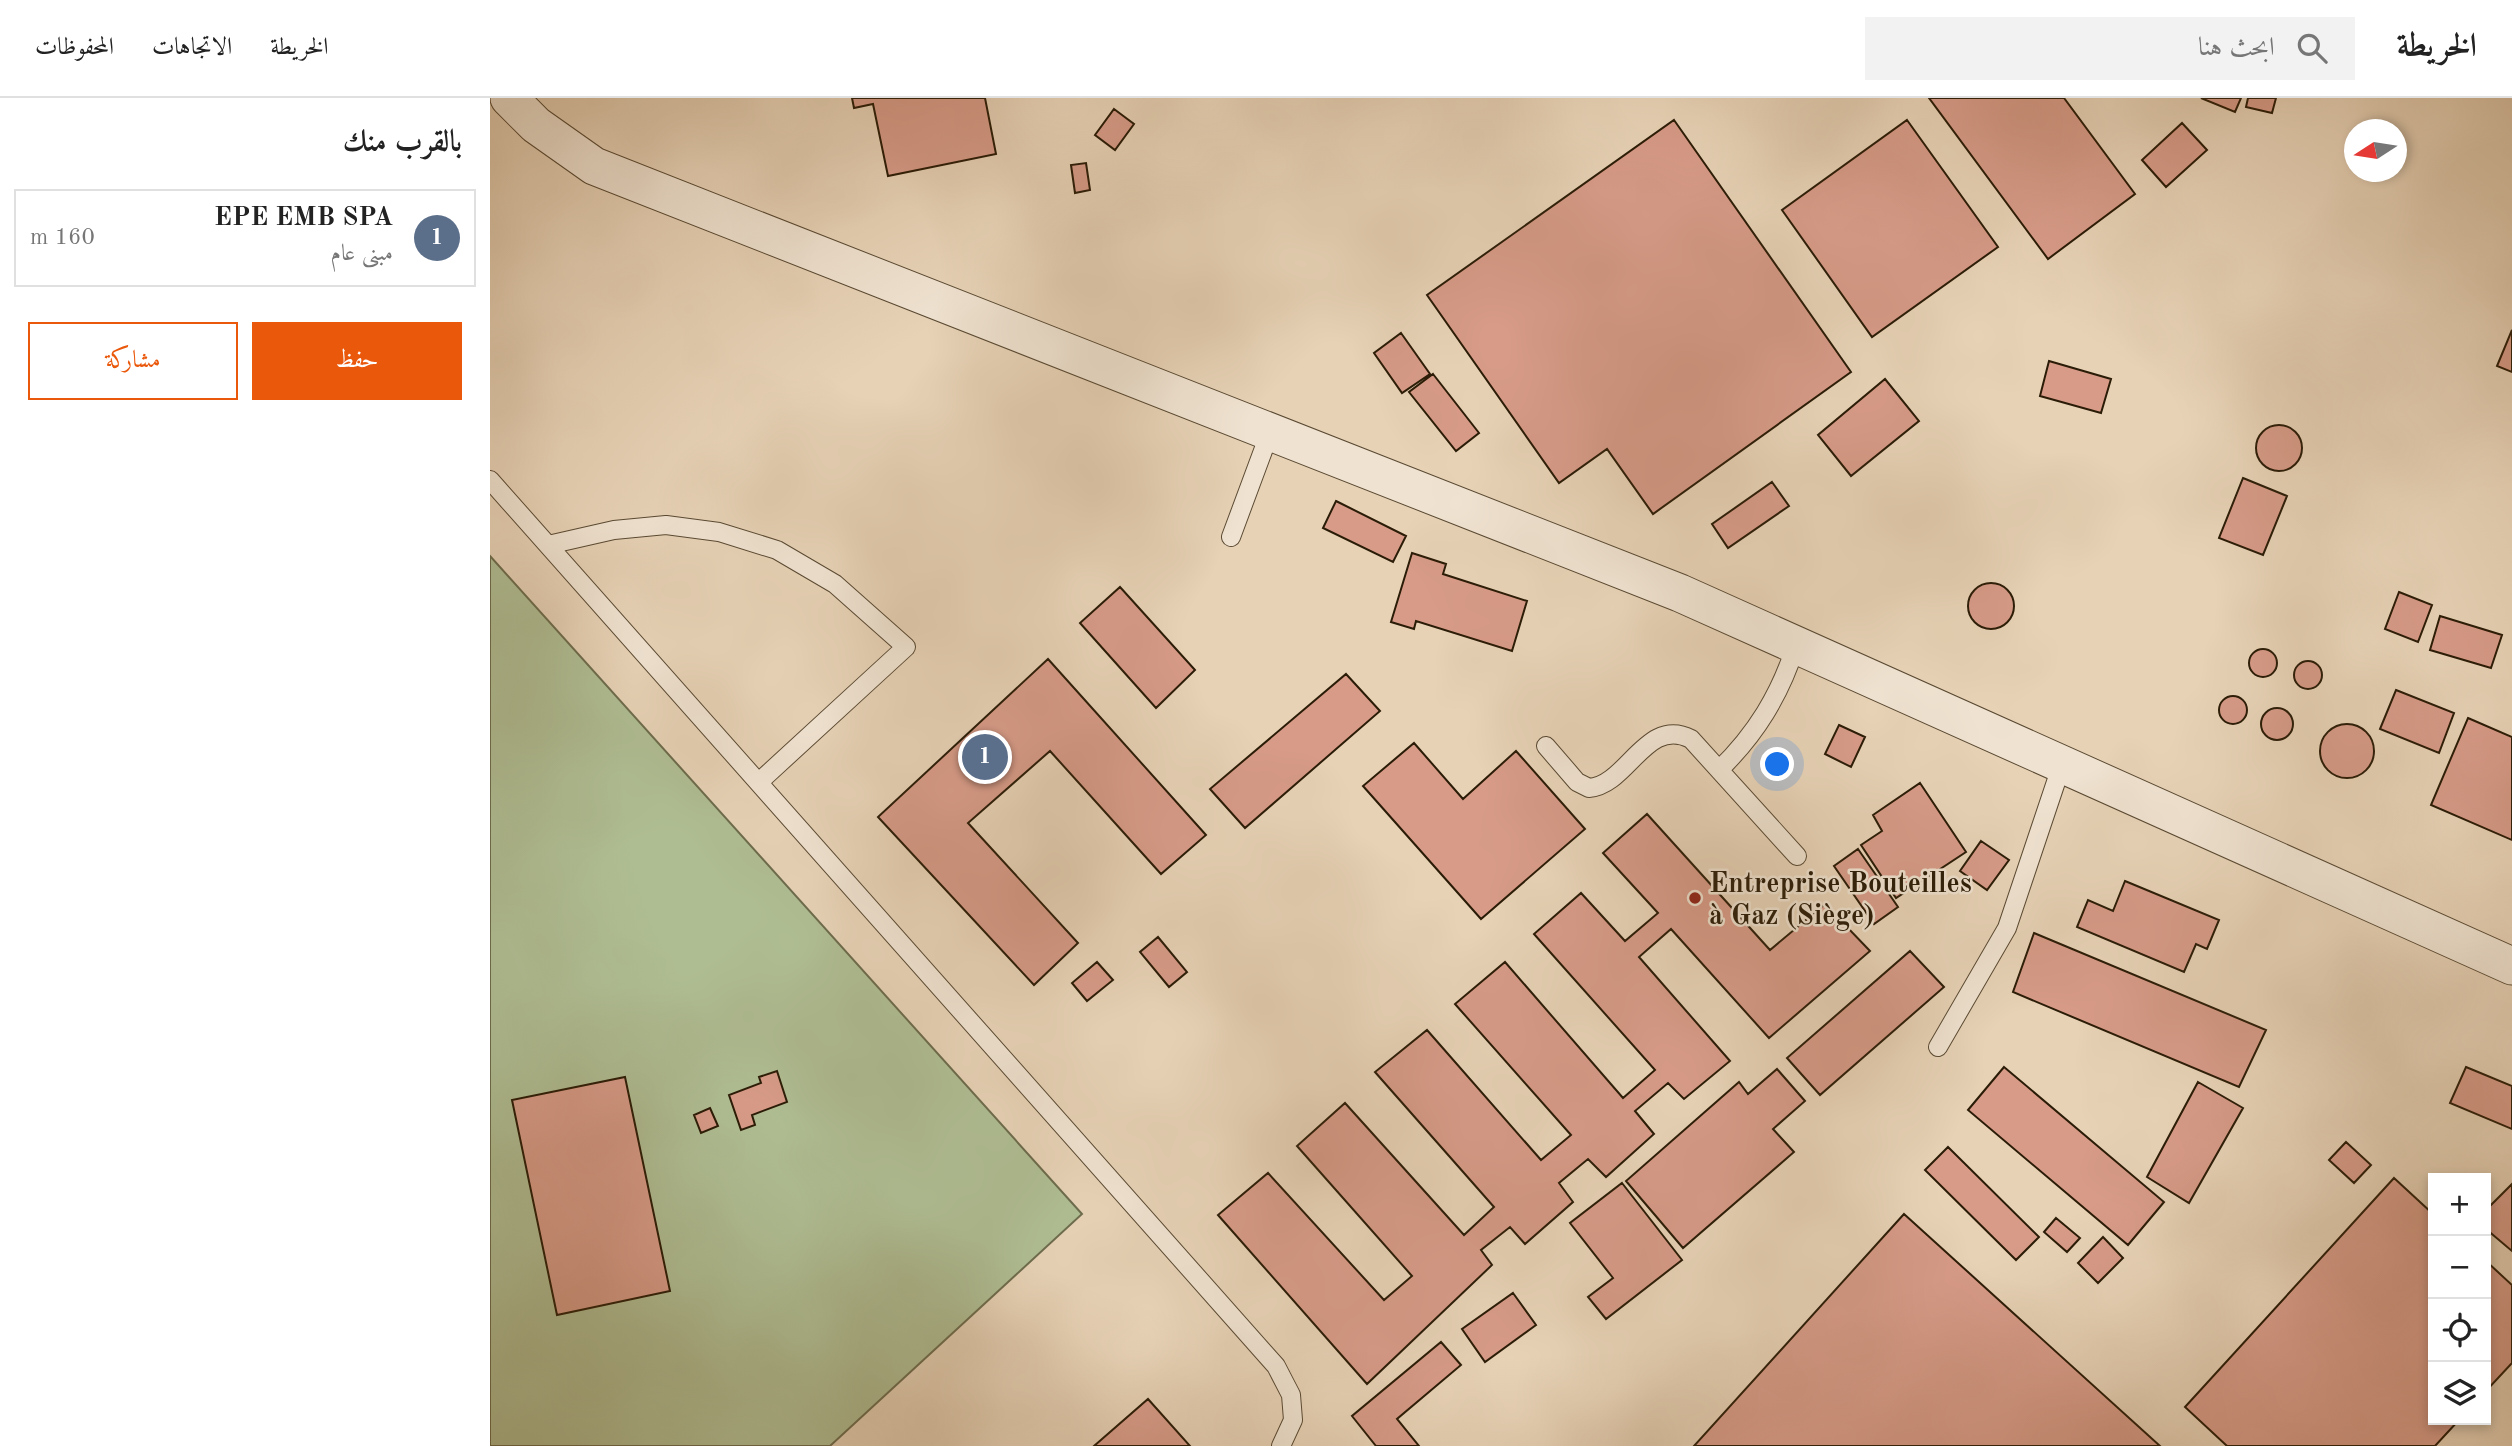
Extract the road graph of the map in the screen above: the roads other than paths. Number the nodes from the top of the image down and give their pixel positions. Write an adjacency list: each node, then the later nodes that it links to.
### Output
1 (509, 98): 2 (street)
2 (1270, 432): 4 (lane); 6 (street)
3 (490, 480): 5 (lane)
4 (1231, 537)
5 (548, 545): 10 (lane); 10 (lane)
6 (1796, 645): 8 (street); 9 (lane)
7 (1546, 746): 9 (lane)
8 (2062, 764): 12 (street); 13 (lane)
9 (1719, 770): 11 (lane)
10 (759, 782): 14 (lane)
11 (1797, 856)
12 (2512, 966)
13 (1938, 1047)
14 (1281, 1446)

